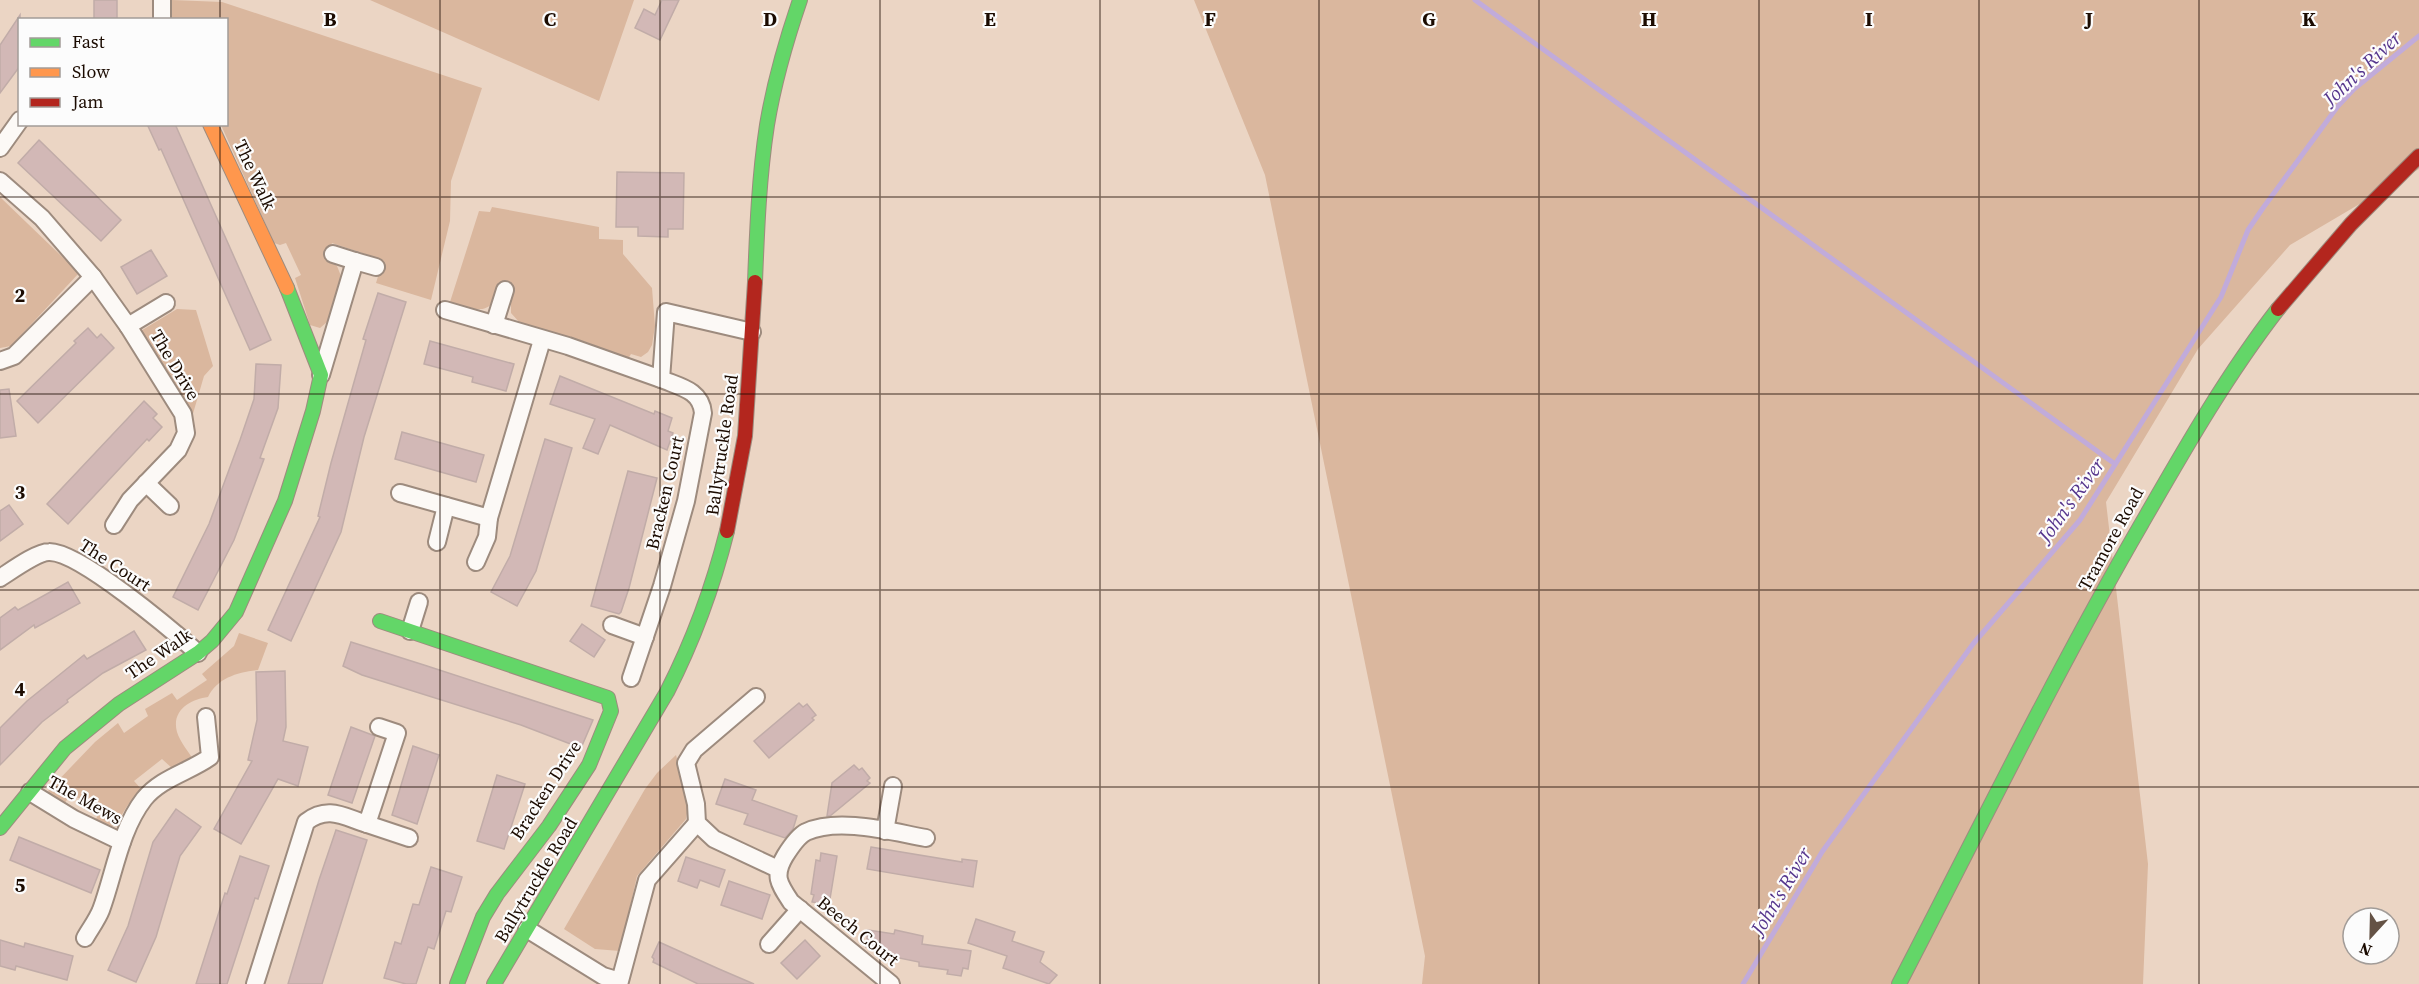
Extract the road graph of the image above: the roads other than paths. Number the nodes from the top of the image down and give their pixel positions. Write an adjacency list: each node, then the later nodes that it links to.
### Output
1 (162, 0): 3 (street)
2 (800, 0): 18 (street, Ballytruckle Road)
3 (162, 18)
4 (18, 123): 6 (street)
5 (211, 126): 21 (street, The Walk)
6 (0, 148)
7 (2419, 156): 62 (street, Tramore Road)
8 (0, 181): 12 (street, The Drive)
9 (333, 254): 10 (street)
10 (355, 261): 11 (street); 21 (street, The Walk)
11 (376, 267)
12 (93, 277): 17 (street, The Drive); 20 (street)
13 (505, 290): 16 (street)
14 (166, 303): 17 (street, The Drive)
15 (445, 310): 16 (street, Bracken Court)
16 (494, 325): 19 (street, Bracken Court)
17 (128, 326): 23 (street, The Drive)
18 (752, 332): 22 (street); 53 (street, Ballytruckle Road)
19 (542, 340): 22 (street, Bracken Court); 27 (street)
20 (0, 361)
21 (321, 375): 37 (street, The Walk)
22 (661, 379): 36 (street, Bracken Court)
23 (146, 483): 25 (street); 28 (street, The Drive)
24 (400, 493): 26 (street)
25 (170, 506)
26 (446, 506): 27 (street); 29 (street)
27 (489, 518): 30 (street)
28 (114, 525)
29 (436, 542)
30 (476, 562)
31 (0, 578): 37 (street, The Court)
32 (419, 602): 35 (street)
33 (380, 621): 35 (street, Bracken Drive)
34 (612, 625): 36 (street)
35 (410, 632): 59 (street, Bracken Drive)
36 (645, 637): 38 (street, Bracken Court)
37 (198, 653): 43 (street, The Walk)
38 (631, 678)
39 (756, 697): 44 (street)
40 (206, 717): 50 (street, The Mews)
41 (379, 726): 45 (street)
42 (893, 786): 47 (street)
43 (30, 792): 46 (street, The Walk); 50 (street, The Mews)
44 (697, 823): 51 (street); 57 (street)
45 (367, 824): 48 (street); 58 (street)
46 (0, 828)
47 (885, 831): 49 (street); 51 (street)
48 (409, 838)
49 (926, 838)
50 (122, 842): 54 (street, The Mews)
51 (778, 869): 52 (street, Beech Court)
52 (800, 909): 55 (street, Beech Court); 61 (street, Beech Court)
53 (527, 930): 56 (street); 60 (street, Ballytruckle Road)
54 (85, 938)
55 (768, 944)
56 (602, 980): 57 (street)
57 (624, 982)
58 (255, 984)
59 (457, 984)
60 (494, 984)
61 (891, 984)
62 (1899, 984)

